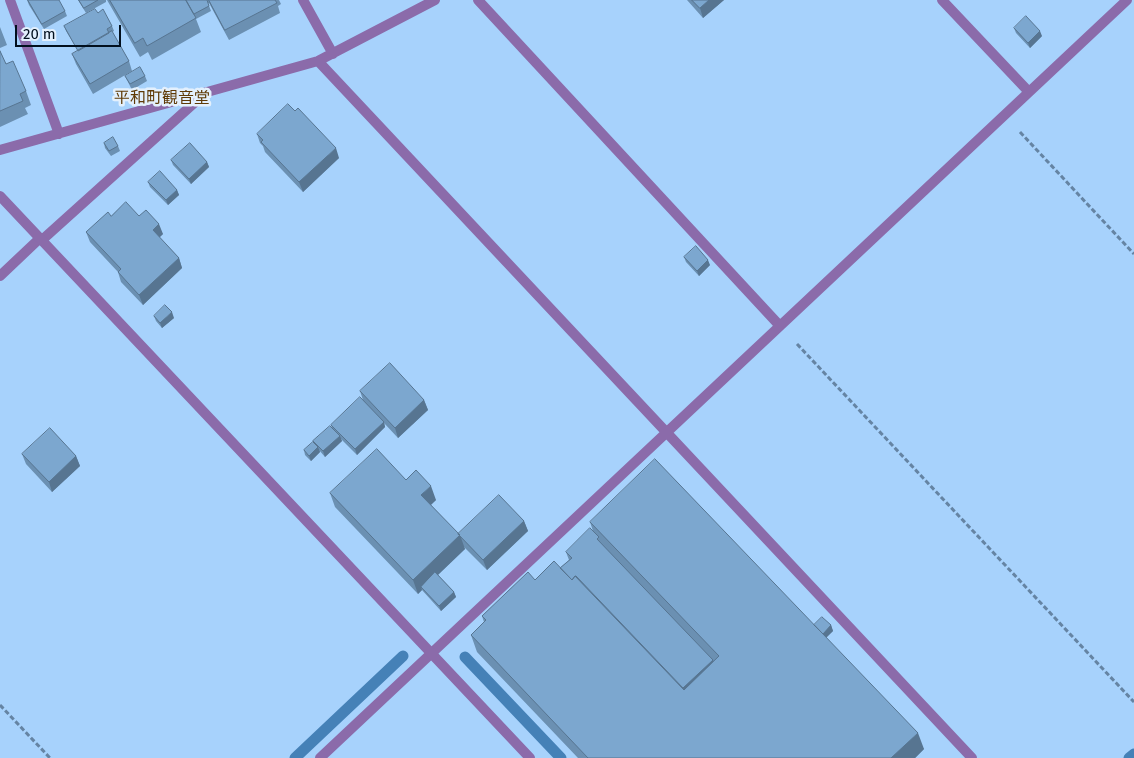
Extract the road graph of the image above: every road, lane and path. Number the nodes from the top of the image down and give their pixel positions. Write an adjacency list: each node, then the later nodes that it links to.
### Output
1 (10, 0): 13 (street)
2 (304, 0): 8 (street)
3 (435, 0): 7 (street)
4 (478, 0): 19 (street)
5 (942, 0): 11 (street)
6 (1127, 0): 11 (street)
7 (426, 3): 8 (street)
8 (333, 54): 9 (street)
9 (318, 61): 10 (street); 20 (street)
10 (205, 92): 13 (street); 16 (street)
11 (1029, 92): 12 (street)
12 (1004, 115): 17 (path); 19 (street)
13 (59, 134): 14 (street)
14 (0, 150)
15 (0, 196): 16 (street)
16 (41, 239): 18 (street); 21 (street)
17 (1134, 254)
18 (0, 276)
19 (780, 326): 20 (street); 22 (path)
20 (666, 432): 21 (street); 27 (street)
21 (430, 653): 25 (street); 26 (street)
22 (1134, 702)
23 (0, 705): 24 (path)
24 (50, 758)
25 (320, 758)
26 (530, 758)
27 (972, 758)

